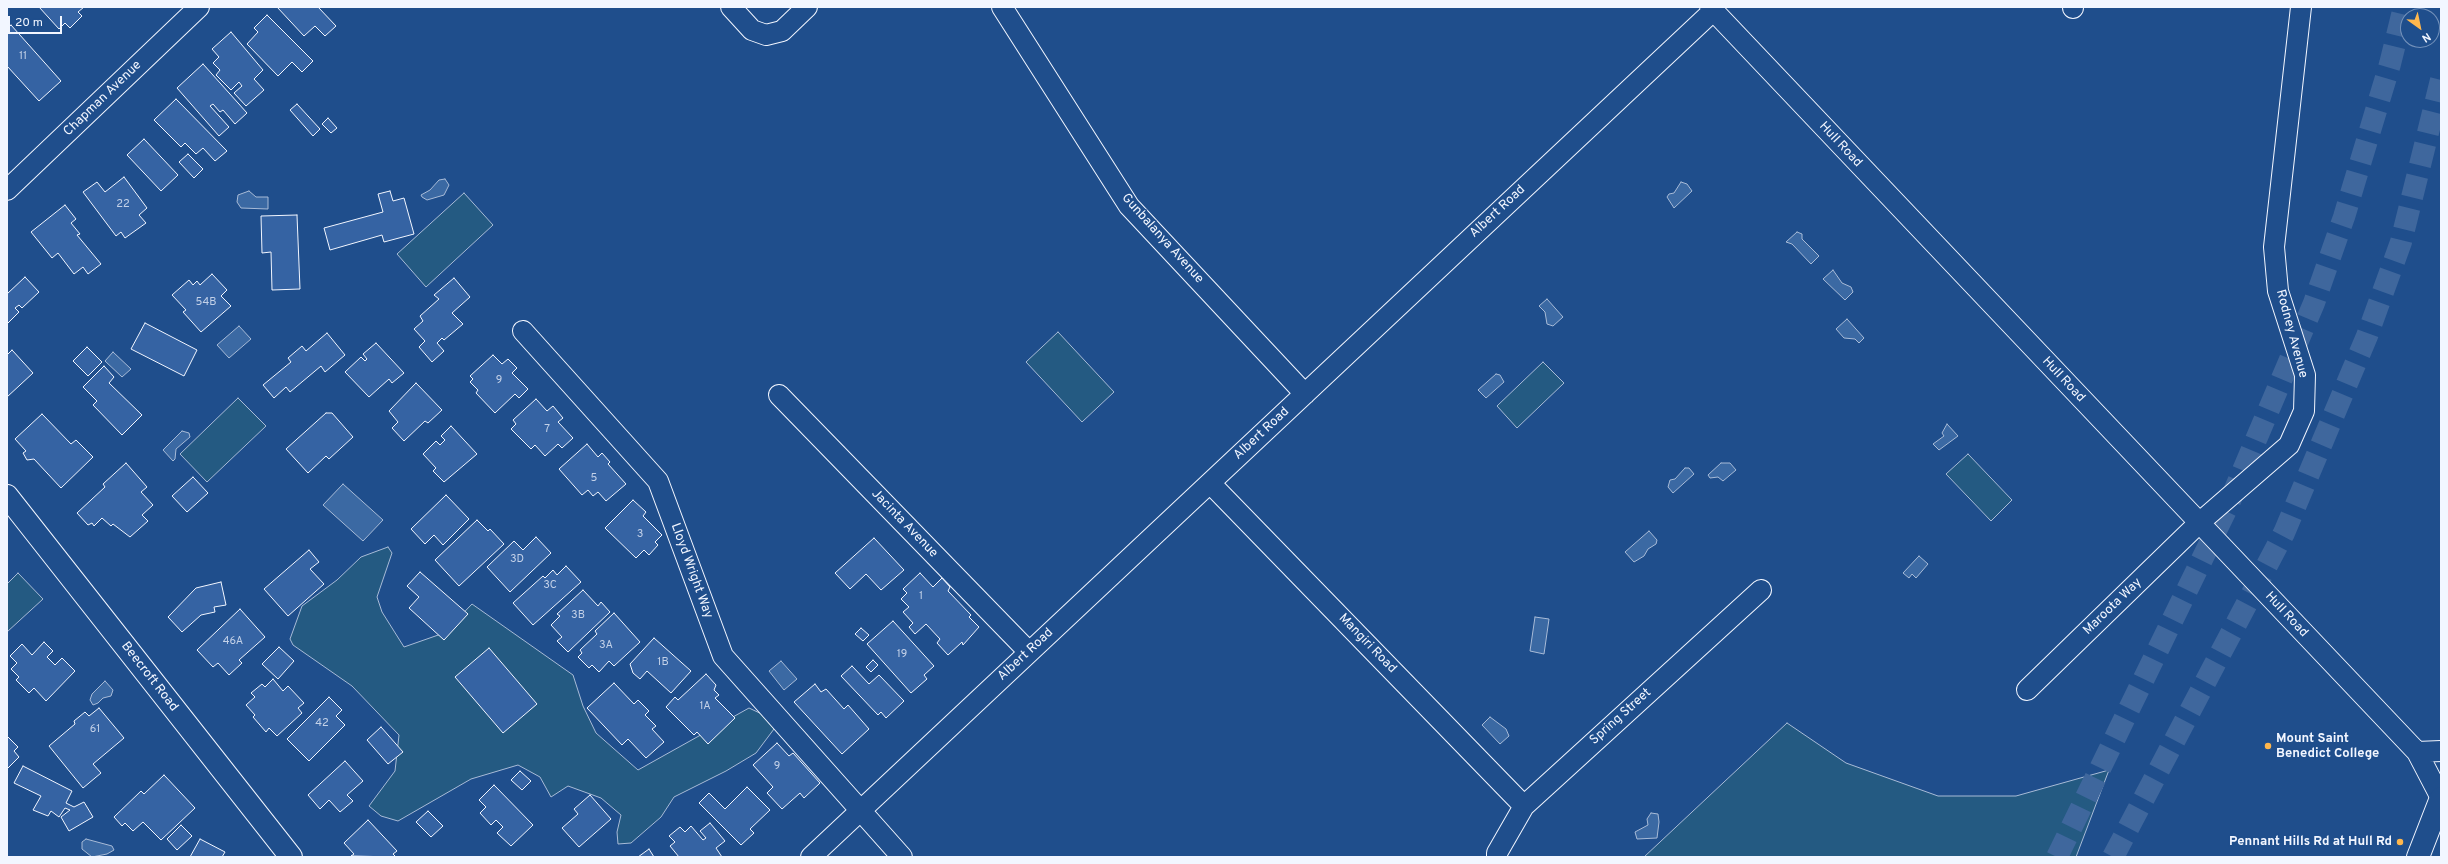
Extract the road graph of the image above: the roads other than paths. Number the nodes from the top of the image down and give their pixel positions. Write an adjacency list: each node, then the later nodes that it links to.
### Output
1 (199, 7): 7 (street, Chapman Avenue)
2 (731, 7): 3 (street)
3 (807, 7)
4 (1002, 7): 9 (street, Gunbalanya Avenue)
5 (2301, 7): 13 (street, Rodney Avenue)
6 (1711, 9): 9 (street, Albert Road); 13 (street, Hull Road)
7 (7, 190)
8 (523, 331): 21 (street, Lloyd Wright Way)
9 (1305, 394): 11 (street, Albert Road)
10 (779, 395): 15 (street, Jacinta Avenue)
11 (1210, 483): 15 (street, Albert Road); 20 (street, Mangiri Road)
12 (7, 496): 22 (main road, Beecroft Road)
13 (2199, 523): 16 (street, Maroota Way); 18 (street, Hull Road)
14 (1761, 590): 20 (street, Spring Street)
15 (1029, 652): 21 (street, Albert Road)
16 (2027, 690)
17 (2441, 751): 18 (street)
18 (2417, 752): 19 (street, Hull Road)
19 (2441, 798): 26 (main road)
20 (1524, 806): 25 (street, Spring Street)
21 (860, 811): 23 (street, Albert Road); 24 (street, Lloyd Wright Way)
22 (291, 857)
23 (811, 857)
24 (902, 857)
25 (1497, 857)
26 (2418, 857)

